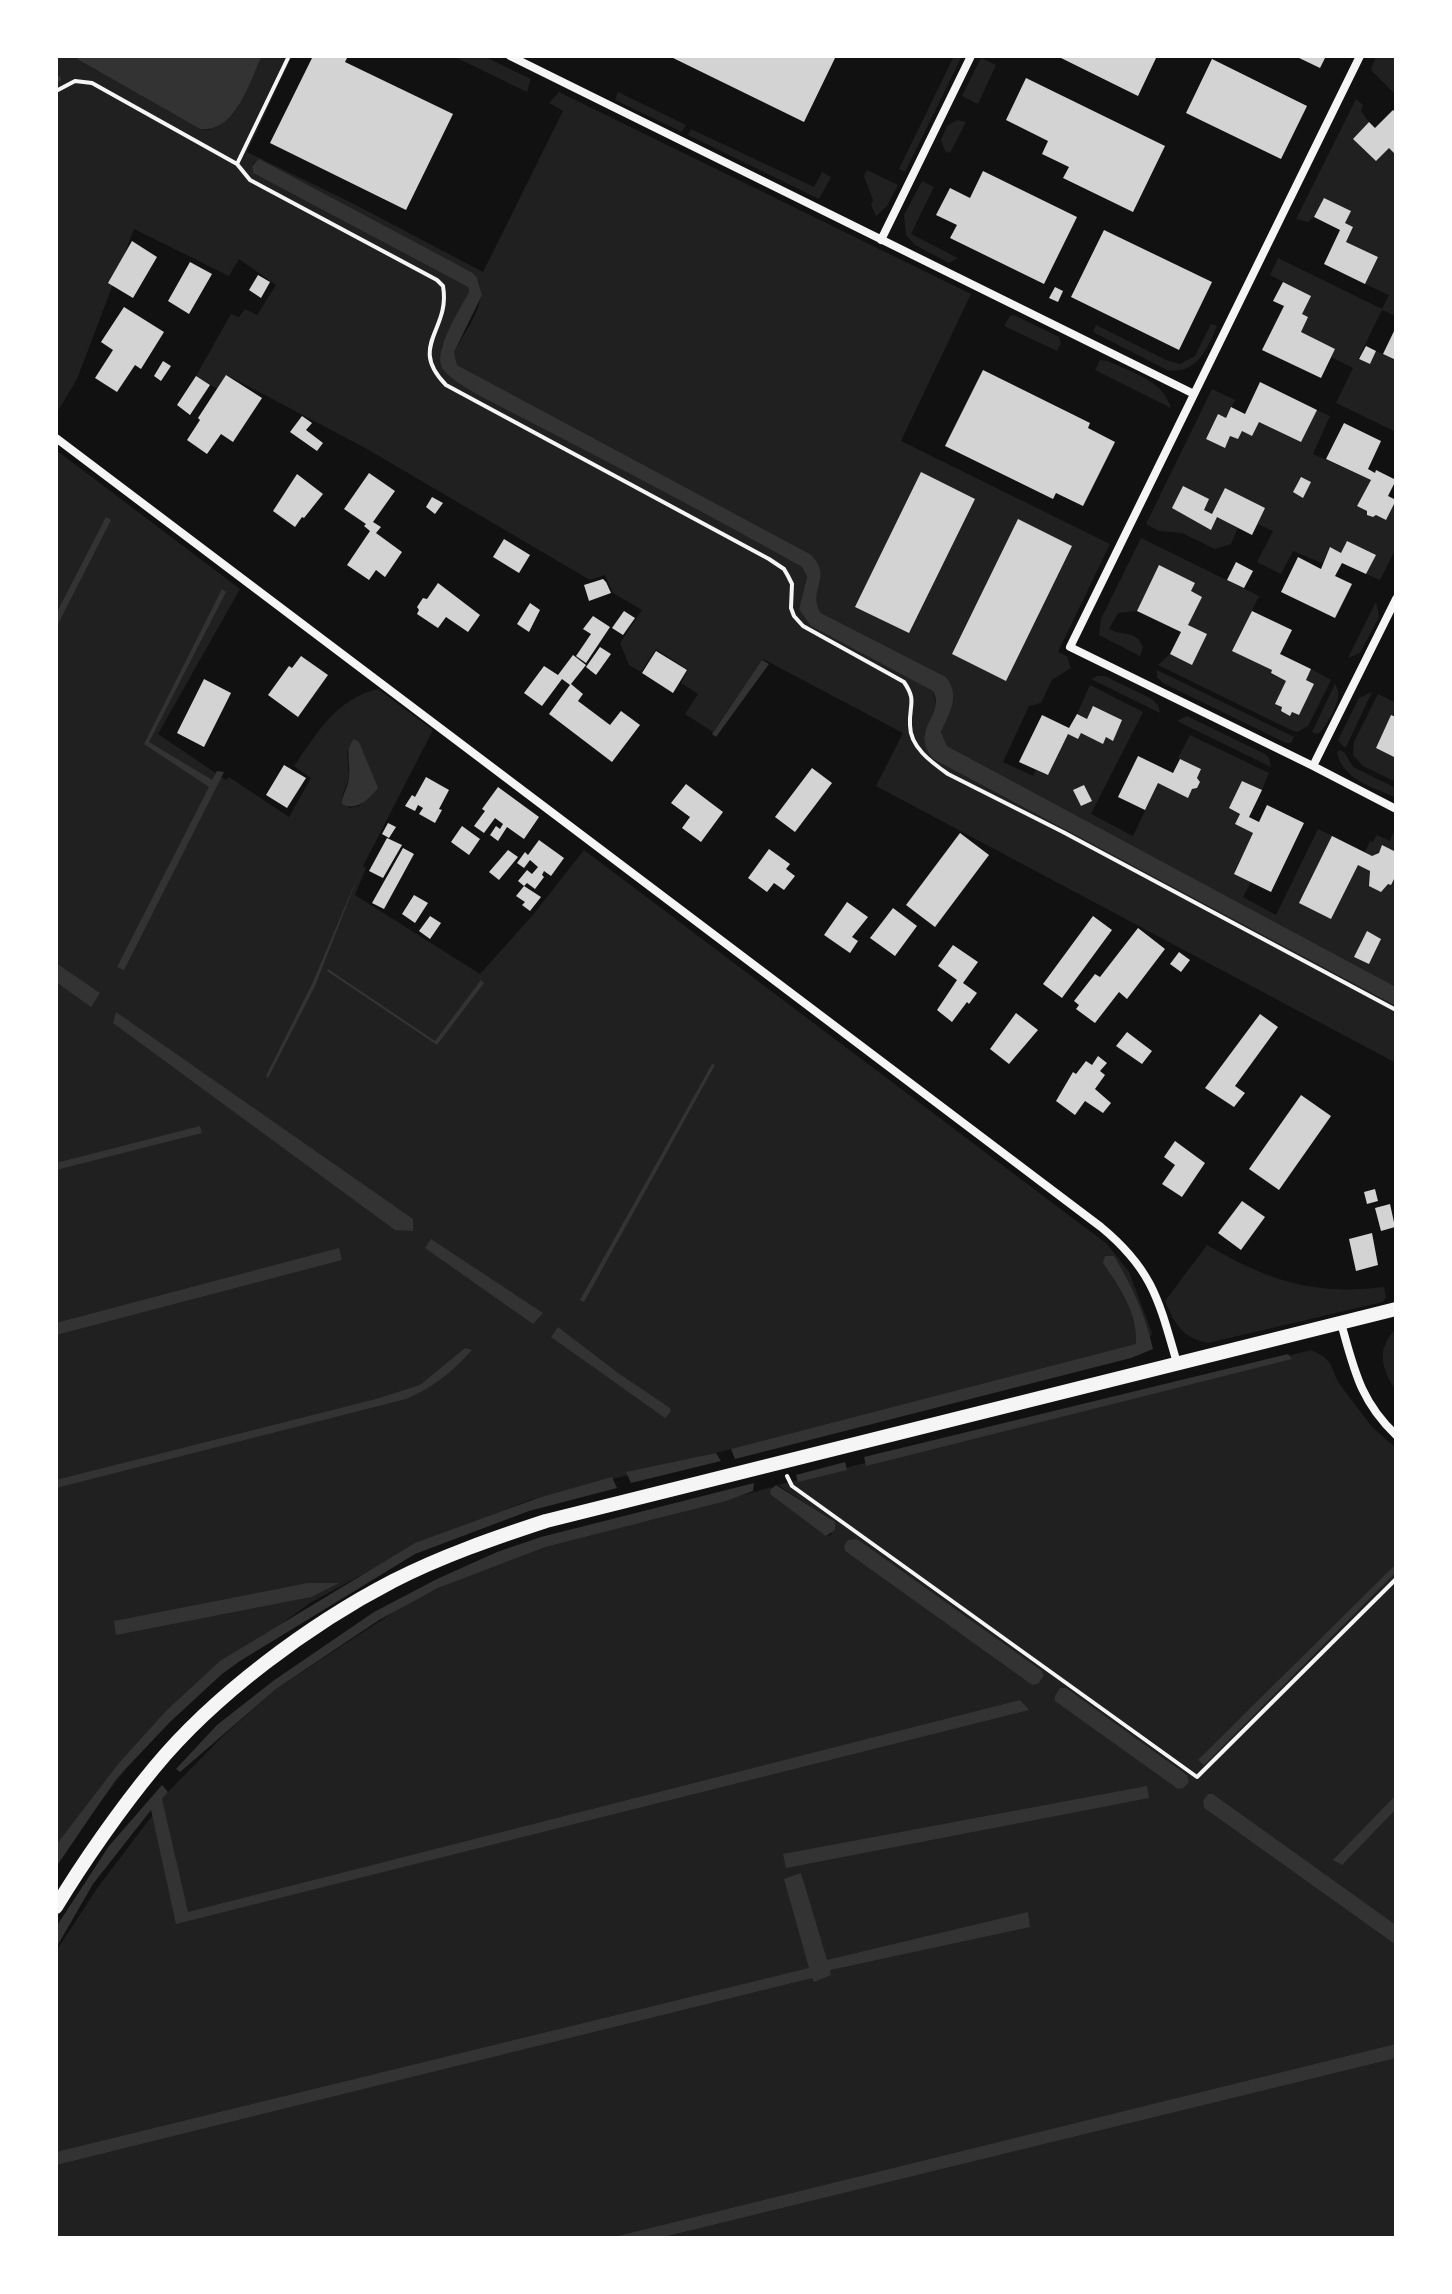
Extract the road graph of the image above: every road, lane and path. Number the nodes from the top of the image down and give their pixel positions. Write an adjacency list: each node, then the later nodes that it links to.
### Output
1 (289, 56): 6 (path)
2 (510, 56): 7 (street)
3 (971, 56): 7 (street)
4 (1360, 56): 8 (street)
5 (56, 91): 6 (path)
6 (237, 164): 13 (path)
7 (881, 240): 8 (street)
8 (1194, 394): 11 (street)
9 (56, 438): 16 (street)
10 (1396, 599): 11 (street)
11 (1313, 766): 12 (street)
12 (1396, 809)
13 (1396, 1010)
14 (1396, 1309): 15 (street)
15 (1341, 1323): 16 (street); 17 (street)
16 (1177, 1363): 18 (street)
17 (1396, 1435)
18 (779, 1462): 19 (path); 20 (street)
19 (1396, 1579)
20 (56, 1907)

